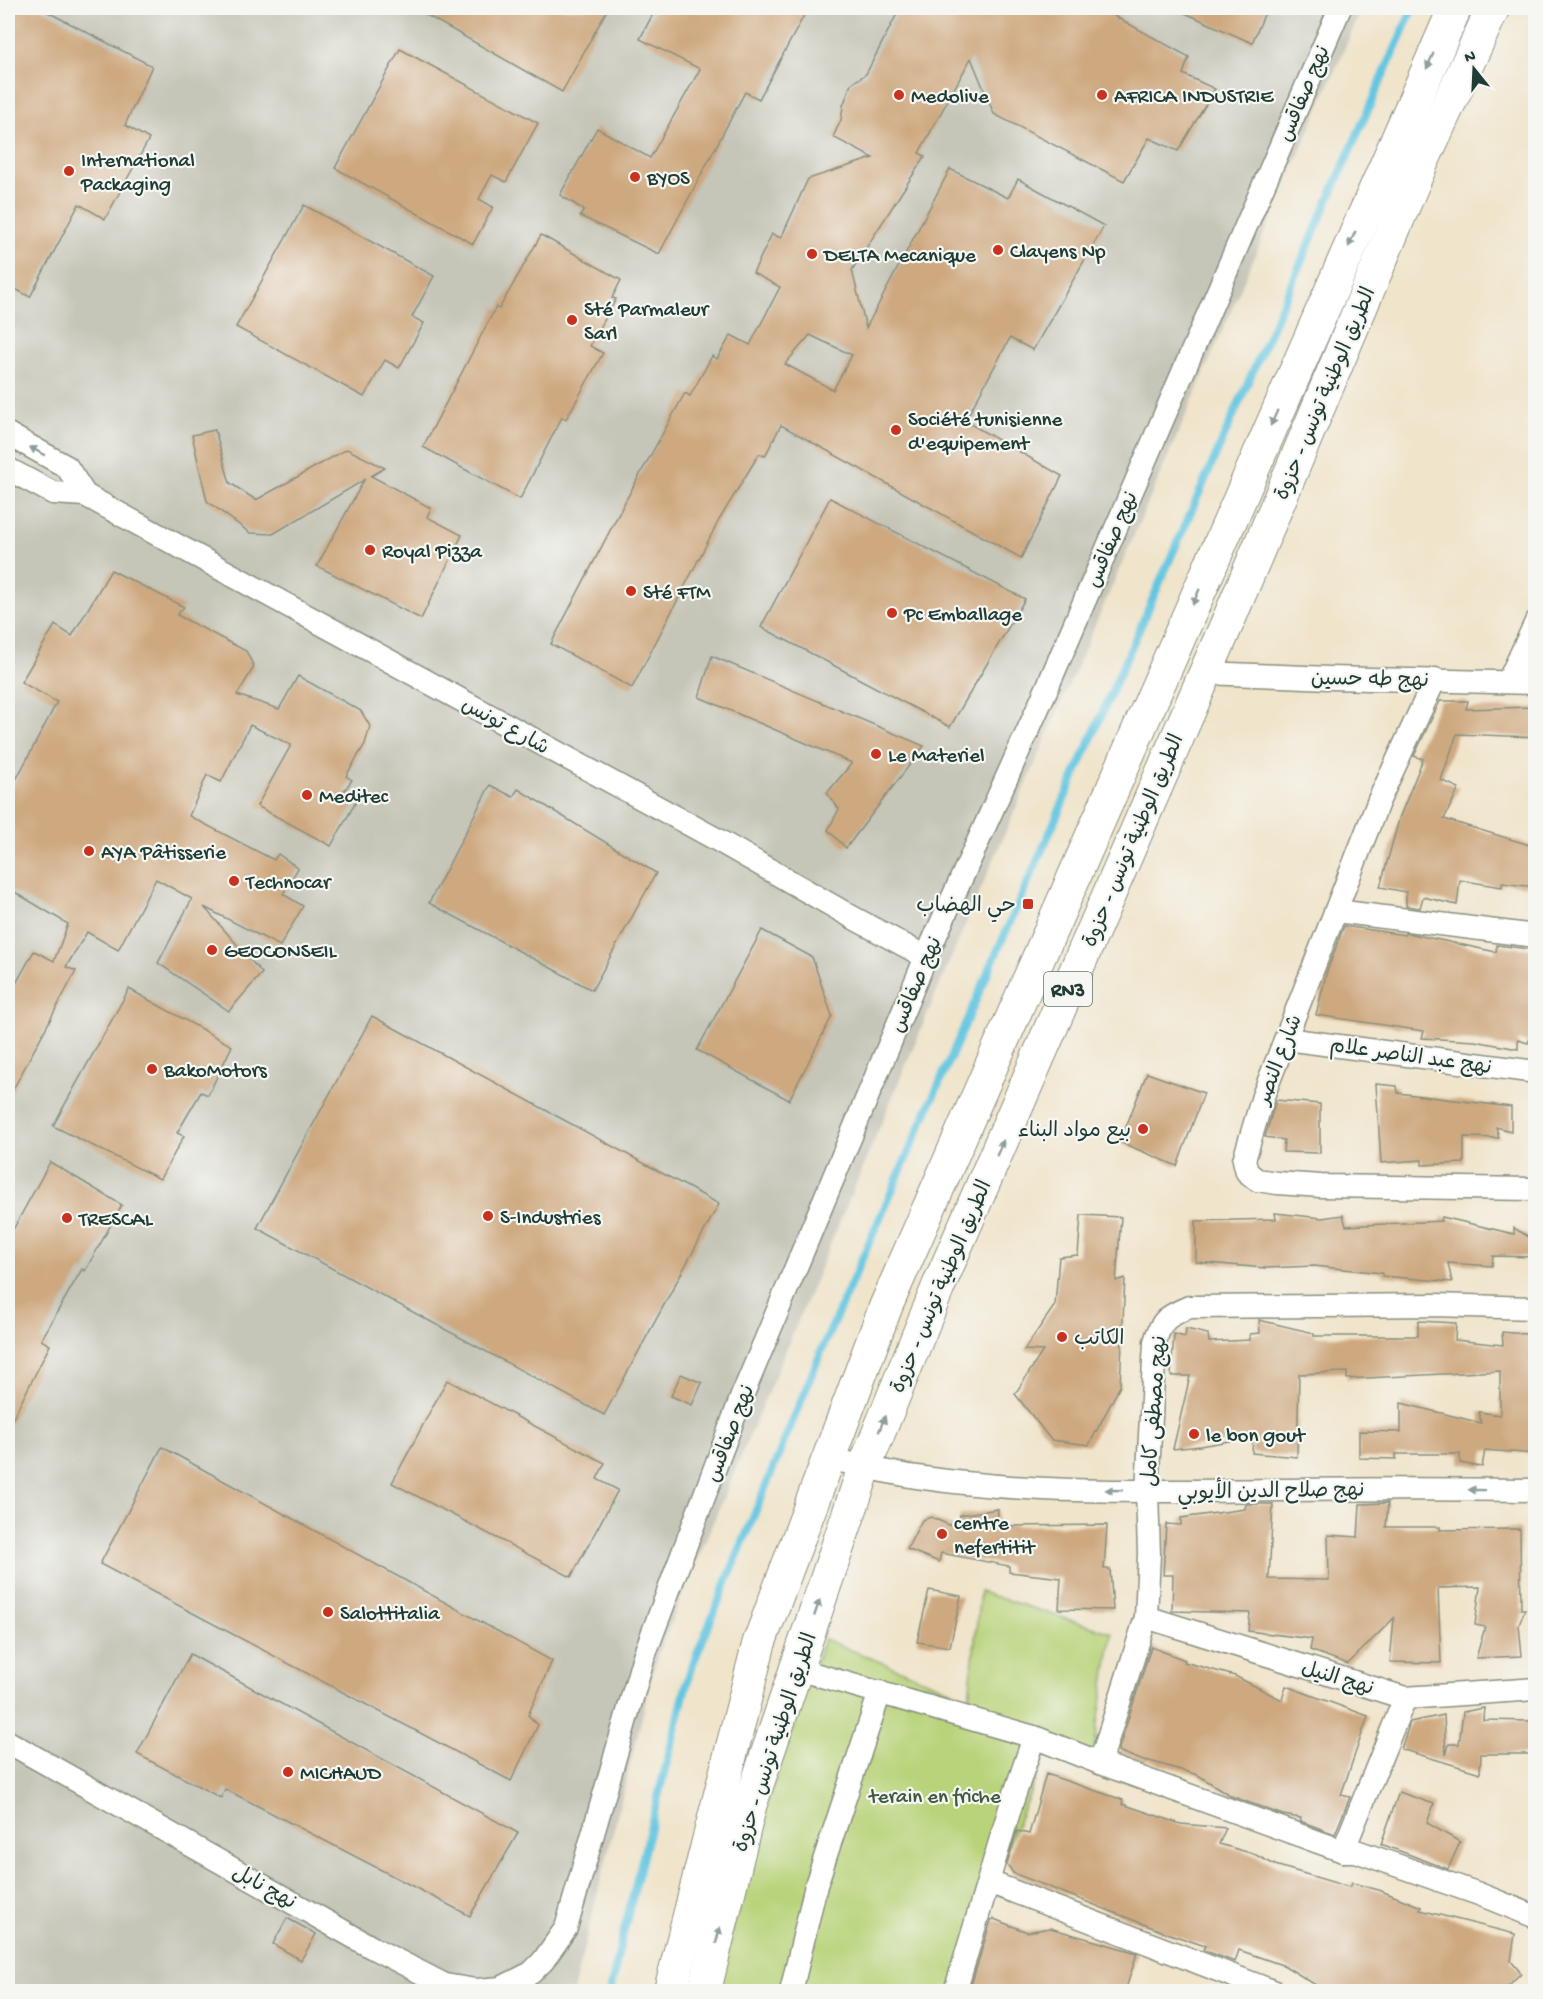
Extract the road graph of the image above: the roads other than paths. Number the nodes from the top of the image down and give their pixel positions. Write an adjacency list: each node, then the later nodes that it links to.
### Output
1 (1340, 8): 14 (street, نهج صفاقس)
2 (1455, 8): 19 (main road, الطريق الوطنية تونس - حزوة / RN3, one-way to 19)
3 (1493, 8): 8 (main road, الطريق الوطنية تونس - حزوة / RN3)
4 (8, 435): 6 (street, one-way to 4)
5 (8, 469): 6 (street)
6 (86, 495): 14 (street, شارع تونس)
7 (1536, 622): 10 (street)
8 (1205, 672): 9 (street, نهج طه حسين); 20 (main road, الطريق الوطنية تونس - حزوة / RN3, one-way to 8)
9 (1435, 679): 10 (street, نهج طه حسين); 12 (street, شارع النصر)
10 (1508, 682): 11 (street, نهج طه حسين)
11 (1536, 683)
12 (1336, 911): 13 (street); 15 (street, شارع النصر)
13 (1536, 936)
14 (926, 957): 34 (street, نهج صفاقس)
15 (1286, 1039): 16 (street, نهج عبد الناصر علام); 17 (street, شارع النصر)
16 (1536, 1072)
17 (1536, 1189)
18 (1536, 1308): 22 (street, نهج مصطفى كامل)
19 (828, 1458): 20 (street, نهج صلاح الدين الأيوبي); 35 (main road, الطريق الوطنية تونس - حزوة / RN3)
20 (865, 1466): 22 (street, نهج صلاح الدين الأيوبي, one-way to 20); 24 (main road, الطريق الوطنية تونس - حزوة / RN3, one-way to 20)
21 (1536, 1490): 22 (street, نهج صلاح الدين الأيوبي, one-way to 22)
22 (1147, 1491): 23 (street, نهج مصطفى كامل)
23 (1146, 1617): 27 (street, نهج النيل); 30 (street, نهج مصطفى كامل)
24 (797, 1669): 26 (street); 36 (main road, الطريق الوطنية تونس - حزوة / RN3, one-way to 24)
25 (1536, 1689): 27 (street, نهج النيل)
26 (880, 1692): 28 (street); 37 (street)
27 (1405, 1698): 31 (street)
28 (1034, 1737): 30 (street); 32 (street)
29 (8, 1743): 34 (street, نهج نابل)
30 (1100, 1763): 31 (street)
31 (1343, 1851): 33 (street)
32 (989, 1882): 38 (street); 39 (street)
33 (1536, 1917)
34 (531, 1973)
35 (670, 1992)
36 (704, 1992)
37 (791, 1992)
38 (956, 1992)
39 (1275, 1992)

